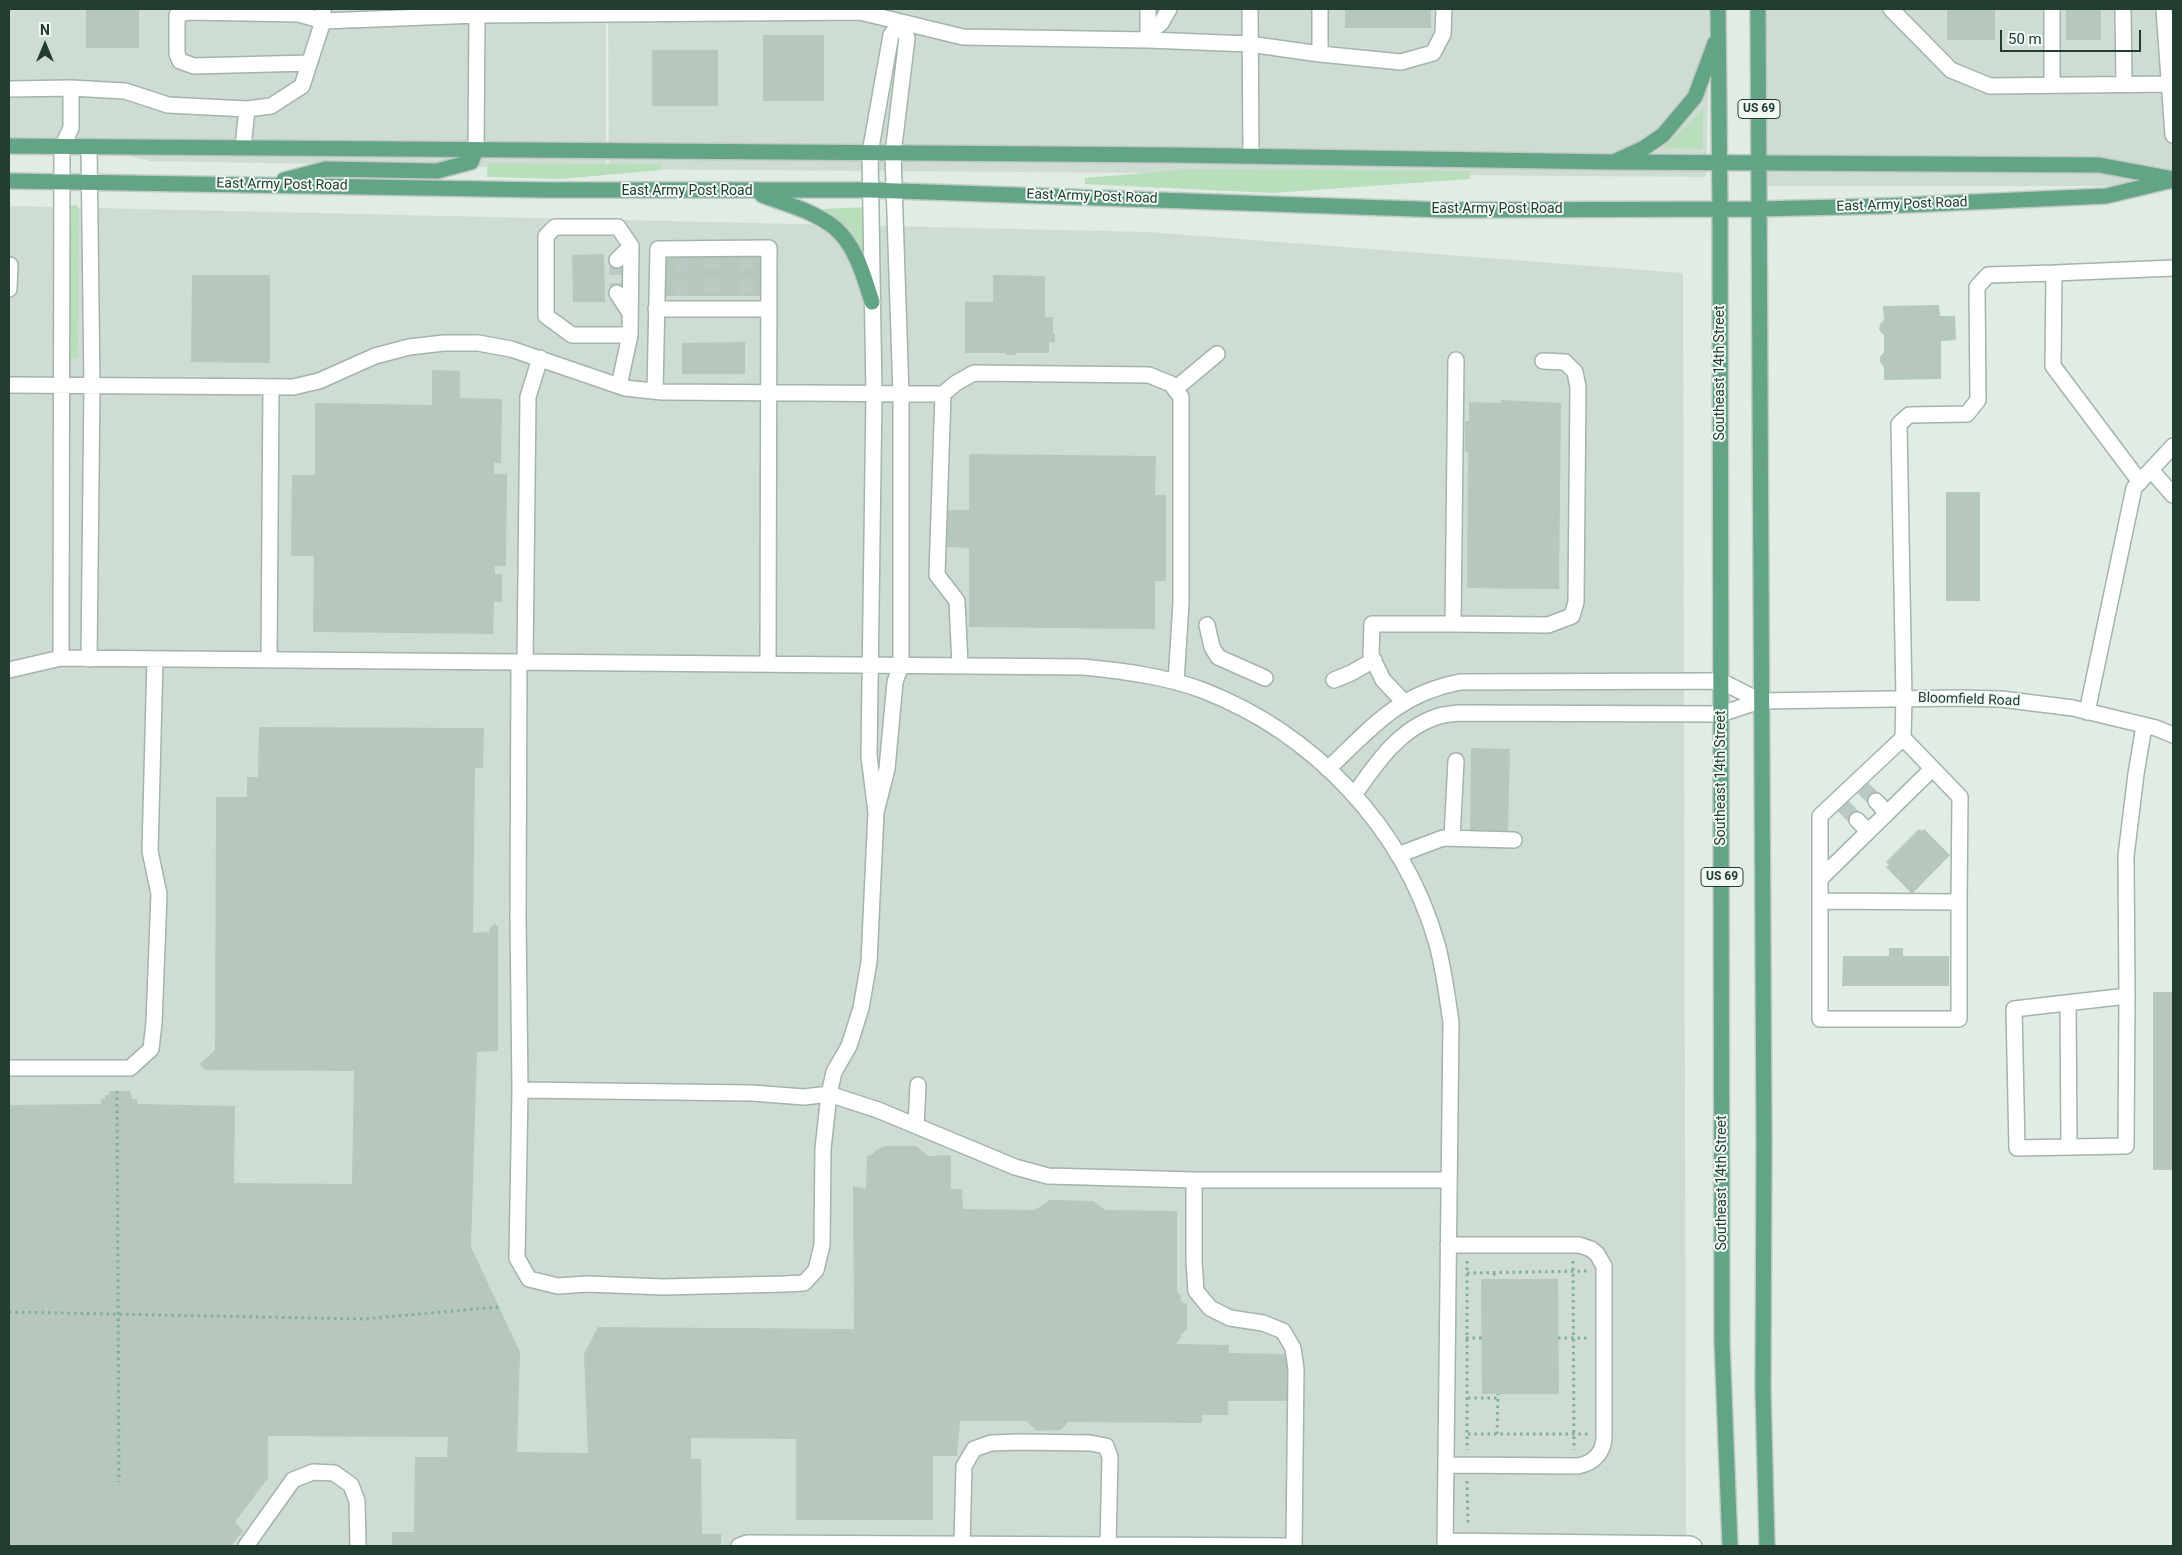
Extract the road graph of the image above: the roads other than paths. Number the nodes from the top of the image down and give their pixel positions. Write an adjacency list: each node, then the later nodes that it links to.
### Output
1 (1148, 9): 19 (street)
2 (1169, 9): 19 (street)
3 (1250, 9): 20 (street)
4 (1320, 9): 21 (street)
5 (1444, 9): 21 (street)
6 (1718, 9): 18 (main road, Southeast 14th Street / US 69)
7 (1758, 9): 39 (main road, US 69)
8 (1891, 9): 25 (street)
9 (2052, 9): 25 (street)
10 (2123, 9): 23 (street)
11 (2164, 9): 24 (street)
12 (527, 12): 14 (street); 17 (street)
13 (429, 13): 14 (street); 15 (street)
14 (480, 13): 34 (street)
15 (376, 14): 16 (street)
16 (323, 15): 22 (street); 22 (street)
17 (901, 16): 19 (street); 35 (street); 36 (street)
18 (1718, 35): 38 (main road); 40 (main road, Southeast 14th Street / US 69)
19 (1148, 36): 20 (street)
20 (1250, 44): 21 (street); 37 (street)
21 (1320, 54)
22 (309, 64): 28 (street)
23 (2124, 84): 24 (street); 25 (street)
24 (2169, 84): 29 (street)
25 (2052, 85)
26 (71, 88): 27 (street); 28 (street); 31 (street)
27 (9, 89)
28 (247, 109): 33 (street)
29 (2173, 136)
30 (9, 146): 31 (main road, East Army Post Road)
31 (62, 147): 32 (main road, East Army Post Road); 43 (street)
32 (89, 147): 33 (main road, East Army Post Road); 44 (street)
33 (243, 147): 34 (main road, East Army Post Road)
34 (476, 150): 35 (main road, East Army Post Road); 45 (main road)
35 (870, 154): 36 (main road, East Army Post Road); 46 (street)
36 (893, 154): 37 (main road, East Army Post Road); 48 (street)
37 (1251, 156): 38 (main road, East Army Post Road)
38 (1612, 162): 40 (main road, East Army Post Road)
39 (1759, 162): 40 (main road, East Army Post Road); 41 (main road, East Army Post Road); 50 (main road, US 69)
40 (1720, 163): 49 (main road, Southeast 14th Street / US 69)
41 (2173, 179): 50 (main road, East Army Post Road)
42 (9, 181): 43 (main road, East Army Post Road)
43 (62, 181): 44 (main road, East Army Post Road); 68 (street)
44 (90, 182): 45 (main road, East Army Post Road); 69 (street)
45 (265, 184): 47 (main road, East Army Post Road)
46 (870, 190): 47 (main road, East Army Post Road); 48 (main road, East Army Post Road); 58 (street)
47 (751, 191): 58 (main road)
48 (894, 191): 49 (main road, East Army Post Road); 77 (street)
49 (1720, 208): 50 (main road, East Army Post Road); 97 (main road, Southeast 14th Street / US 69)
50 (1759, 209): 100 (main road, US 69)
51 (631, 246): 52 (street); 61 (street); 62 (street)
52 (617, 260)
53 (10, 265): 56 (street)
54 (2173, 268): 55 (street)
55 (2054, 273): 80 (street); 99 (street)
56 (9, 289)
57 (617, 293): 61 (street)
58 (872, 302): 75 (street)
59 (656, 309): 60 (street); 60 (street); 73 (street)
60 (769, 309): 74 (street)
61 (630, 313): 62 (street)
62 (630, 335): 70 (street)
63 (1217, 354): 72 (street)
64 (540, 358): 70 (street); 71 (street); 89 (street)
65 (1456, 360): 82 (street)
66 (1543, 361): 82 (street)
67 (9, 385): 68 (street)
68 (62, 386): 69 (street); 84 (street)
69 (92, 386): 71 (street); 85 (street)
70 (619, 386): 73 (street)
71 (271, 388): 87 (street)
72 (1175, 389): 76 (street); 98 (street)
73 (654, 391): 74 (street)
74 (770, 393): 75 (street); 90 (street)
75 (874, 394): 77 (street); 91 (street)
76 (943, 394): 77 (street); 93 (street)
77 (901, 395): 92 (street)
78 (2173, 446): 79 (street)
79 (2151, 470): 80 (street); 81 (street)
80 (2140, 482): 102 (street)
81 (2173, 495)
82 (1453, 624): 88 (street)
83 (1207, 625): 95 (street)
84 (61, 658): 85 (street); 94 (street)
85 (89, 659): 86 (street)
86 (155, 659): 87 (street); 124 (street)
87 (269, 660): 89 (street)
88 (1374, 660): 96 (street); 101 (street)
89 (522, 662): 90 (street); 126 (street)
90 (768, 664): 91 (street)
91 (871, 665): 92 (street); 112 (street)
92 (901, 665): 93 (street); 112 (street)
93 (960, 666): 98 (street)
94 (9, 670)
95 (1265, 678)
96 (1334, 680)
97 (1721, 681): 100 (street); 101 (street); 103 (main road, Southeast 14th Street / US 69)
98 (1176, 682): 108 (street)
99 (1904, 699): 100 (street, Bloomfield Road); 102 (street, Bloomfield Road); 106 (street)
100 (1760, 701): 103 (street); 144 (main road, US 69)
101 (1404, 702): 108 (street)
102 (2088, 712): 104 (street, Bloomfield Road)
103 (1721, 714): 110 (street); 143 (main road, Southeast 14th Street / US 69)
104 (2144, 726): 105 (street, Bloomfield Road); 122 (street)
105 (2173, 735)
106 (1903, 738): 109 (street); 119 (street)
107 (1456, 761): 116 (street)
108 (1328, 769): 110 (street)
109 (1932, 769): 113 (street); 121 (street)
110 (1354, 795): 118 (street)
111 (1876, 801): 113 (street)
112 (876, 812): 127 (street)
113 (1887, 813): 115 (street)
114 (1857, 820): 115 (street)
115 (1868, 831): 119 (street)
116 (1452, 838): 117 (street); 118 (street)
117 (1514, 840)
118 (1398, 855): 131 (street)
119 (1821, 878): 120 (street)
120 (1820, 901): 121 (street); 121 (street)
121 (1959, 902)
122 (2127, 996): 123 (street); 129 (street)
123 (2068, 1003): 129 (street); 129 (street)
124 (9, 1068)
125 (918, 1085): 128 (street)
126 (520, 1090): 127 (street); 127 (street)
127 (830, 1094): 128 (street)
128 (916, 1126): 130 (street)
129 (2069, 1147)
130 (1194, 1180): 131 (street); 141 (street)
131 (1449, 1180): 132 (street)
132 (1448, 1245): 133 (street); 133 (street)
133 (1446, 1464): 135 (street)
134 (962, 1544): 137 (street); 137 (street); 140 (street)
135 (1445, 1544): 136 (street)
136 (1538, 1544): 142 (street)
137 (1108, 1545): 141 (street)
138 (246, 1546): 139 (street)
139 (358, 1546)
140 (739, 1546)
141 (1294, 1546)
142 (1694, 1546)
143 (1730, 1546)
144 (1768, 1546)

